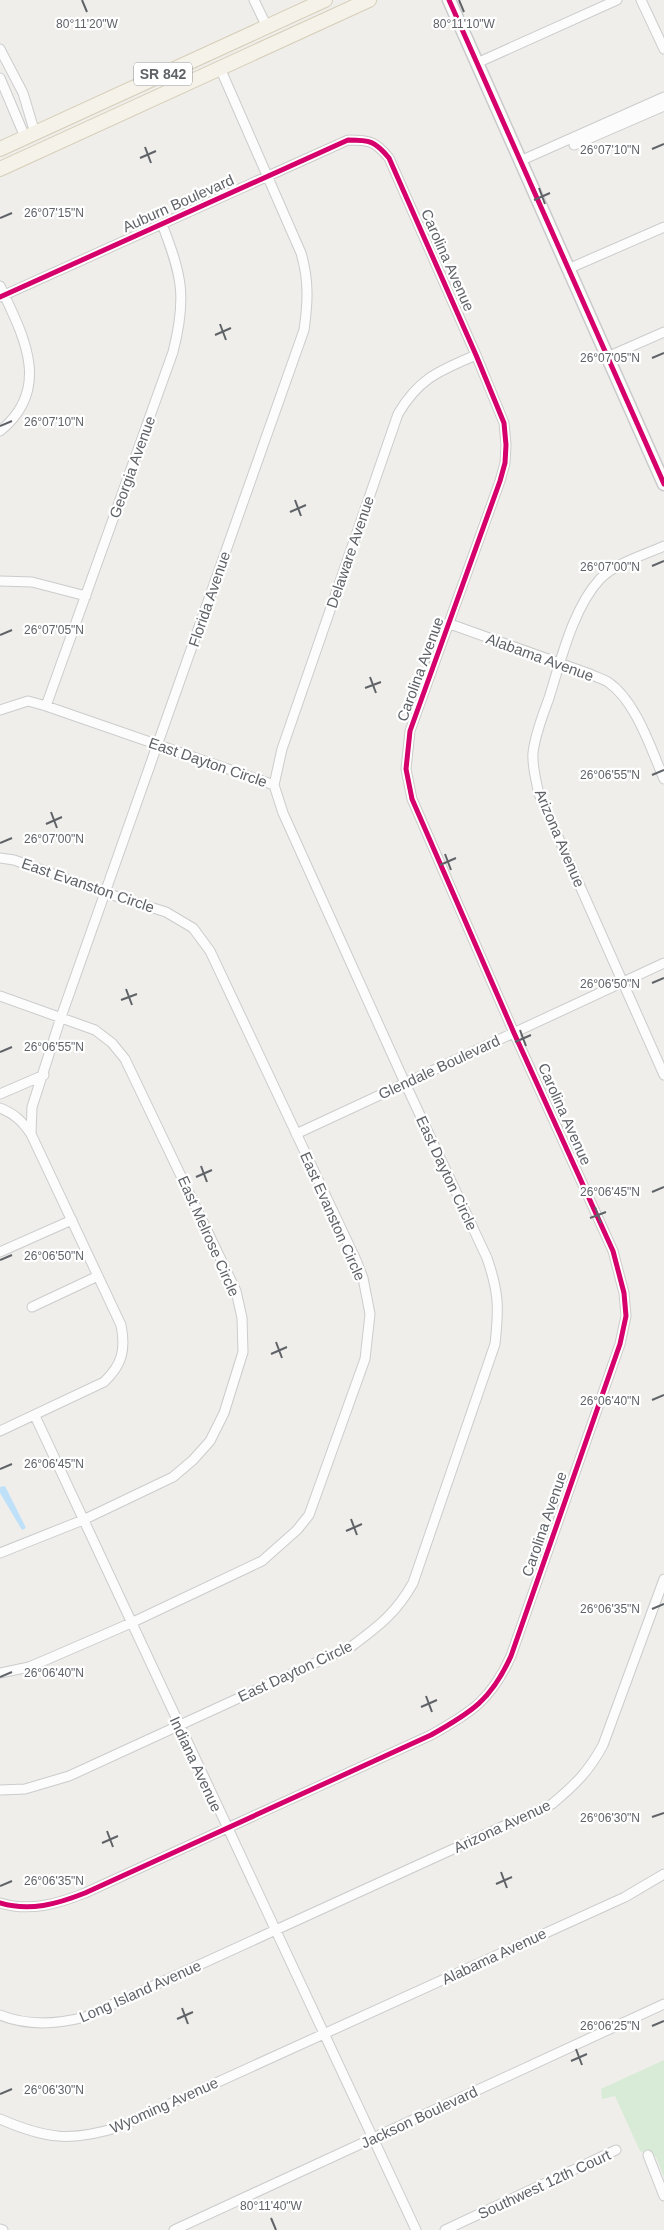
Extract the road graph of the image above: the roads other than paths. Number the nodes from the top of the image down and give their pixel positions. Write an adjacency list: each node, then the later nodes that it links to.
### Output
1 (254, 0): 7 (street)
2 (325, 0): 7 (main road, SR 842)
3 (370, 0): 11 (main road, SR 842)
4 (449, 0): 10 (main road)
5 (617, 0): 10 (street)
6 (641, 0): 9 (street)
7 (267, 27): 12 (main road, SR 842)
8 (0, 49): 17 (street)
9 (664, 49)
10 (477, 63): 21 (main road)
11 (220, 68): 16 (main road, SR 842); 23 (street, Florida Avenue)
12 (160, 76): 16 (main road); 17 (main road, SR 842)
13 (0, 78): 17 (street)
14 (664, 97): 21 (street)
15 (664, 106): 21 (street)
16 (81, 132): 20 (main road, SR 842)
17 (30, 135): 19 (main road, SR 842); 20 (main road)
18 (367, 140): 23 (street, Auburn Boulevard); 30 (street, Carolina Avenue)
19 (0, 149)
20 (18, 160): 22 (main road, SR 842)
21 (522, 164): 26 (main road)
22 (0, 169)
23 (267, 176): 24 (street, Auburn Boulevard); 41 (street, Florida Avenue)
24 (162, 224): 28 (street, Auburn Boulevard); 36 (street, Georgia Avenue)
25 (664, 227): 26 (street)
26 (568, 269): 31 (main road)
27 (0, 286): 28 (street)
28 (2, 296): 32 (street)
29 (664, 332): 31 (street)
30 (476, 355): 37 (street, Carolina Avenue); 43 (street, Delaware Avenue)
31 (607, 357): 33 (main road)
32 (0, 431)
33 (664, 484)
34 (664, 546): 38 (street, Arizona Avenue)
35 (0, 581): 36 (street)
36 (86, 596): 39 (street, Georgia Avenue)
37 (450, 624): 38 (street, Alabama Avenue); 50 (street, Carolina Avenue)
38 (560, 664): 42 (street, Alabama Avenue); 47 (street, Arizona Avenue)
39 (46, 706): 40 (street, East Dayton Circle); 41 (street, East Dayton Circle)
40 (0, 710)
41 (157, 745): 43 (street, East Dayton Circle); 45 (street, Florida Avenue)
42 (664, 779)
43 (274, 786): 53 (street, East Dayton Circle)
44 (0, 858): 45 (street, East Evanston Circle)
45 (106, 893): 49 (street, Florida Avenue); 57 (street, East Evanston Circle)
46 (664, 963): 47 (street, Glendale Boulevard)
47 (622, 983): 50 (street, Glendale Boulevard); 52 (street, Arizona Avenue)
48 (0, 996): 49 (street, East Melrose Circle)
49 (61, 1017): 51 (street, Florida Avenue); 64 (street, East Melrose Circle)
50 (514, 1033): 53 (street, Glendale Boulevard); 71 (street, Carolina Avenue)
51 (44, 1075): 54 (street); 56 (street, Florida Avenue)
52 (664, 1075)
53 (405, 1083): 57 (street, Glendale Boulevard); 69 (street, East Dayton Circle)
54 (0, 1094)
55 (0, 1108): 56 (street)
56 (31, 1134): 58 (street)
57 (296, 1134): 67 (street, East Evanston Circle)
58 (72, 1220): 59 (street); 60 (street)
59 (0, 1252)
60 (98, 1276): 61 (street); 62 (street)
61 (32, 1307)
62 (34, 1416): 63 (street); 64 (street, Indiana Avenue)
63 (0, 1431)
64 (83, 1520): 65 (street, East Melrose Circle); 67 (street, Indiana Avenue)
65 (0, 1553)
66 (664, 1579): 74 (street, Arizona Avenue)
67 (131, 1623): 68 (street, East Evanston Circle); 69 (street, Indiana Avenue)
68 (0, 1673)
69 (178, 1726): 70 (street, East Dayton Circle); 71 (street, Indiana Avenue)
70 (0, 1790)
71 (226, 1828): 73 (street, Carolina Avenue); 74 (street, Indiana Avenue)
72 (664, 1874): 77 (street, Alabama Avenue)
73 (0, 1904)
74 (274, 1930): 76 (street, Long Island Avenue); 77 (street, Indiana Avenue)
75 (664, 2004): 79 (street, Jackson Boulevard)
76 (0, 2014)
77 (323, 2035): 78 (street, Wyoming Avenue); 79 (street, Indiana Avenue)
78 (0, 2119)
79 (373, 2138): 83 (street, Jackson Boulevard); 84 (street, Indiana Avenue)
80 (616, 2150): 85 (street, Southwest 12th Court)
81 (648, 2155): 82 (street)
82 (664, 2196)
83 (174, 2230)
84 (416, 2230)
85 (444, 2230)

